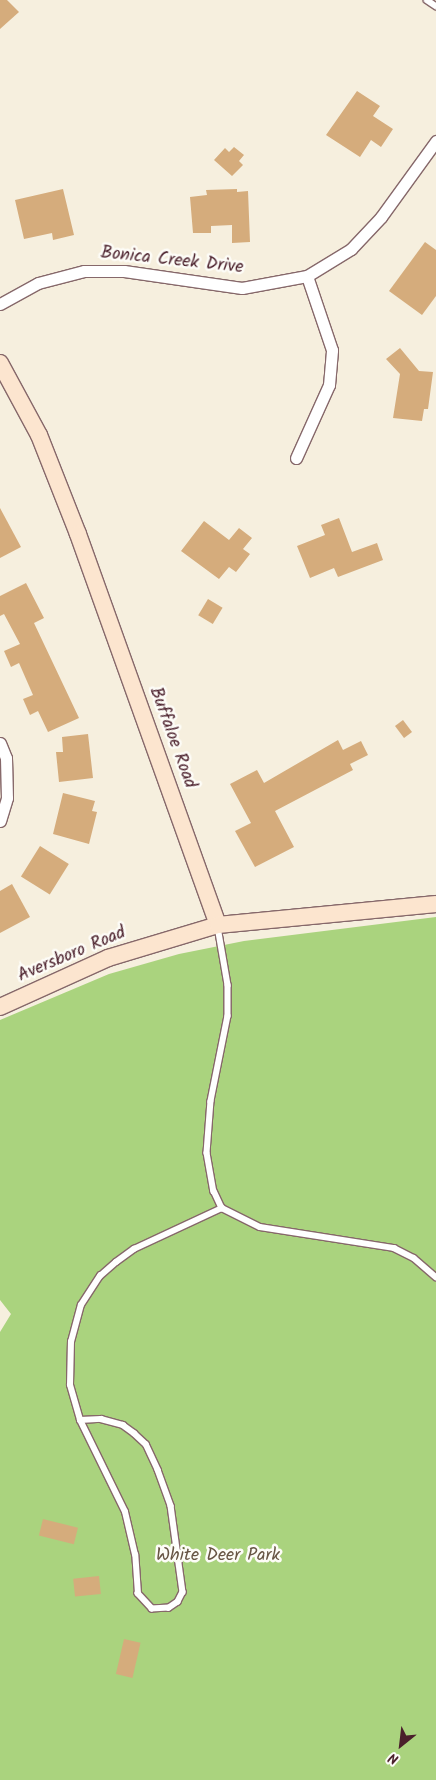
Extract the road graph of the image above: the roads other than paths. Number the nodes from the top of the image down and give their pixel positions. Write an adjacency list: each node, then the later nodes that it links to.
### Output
1 (427, 0): 2 (lane)
2 (436, 6)
3 (436, 141): 4 (street, Bonica Creek Drive)
4 (307, 276): 5 (street, Bonica Creek Drive); 7 (street)
5 (0, 304)
6 (0, 363): 11 (street, Buffaloe Road)
7 (296, 458)
8 (0, 743): 9 (street)
9 (0, 821)
10 (436, 904): 11 (street)
11 (218, 925): 12 (street, Aversboro Road); 13 (lane)
12 (0, 1007)
13 (222, 1208): 14 (lane); 15 (lane)
14 (436, 1277)
15 (80, 1420): 15 (lane)

